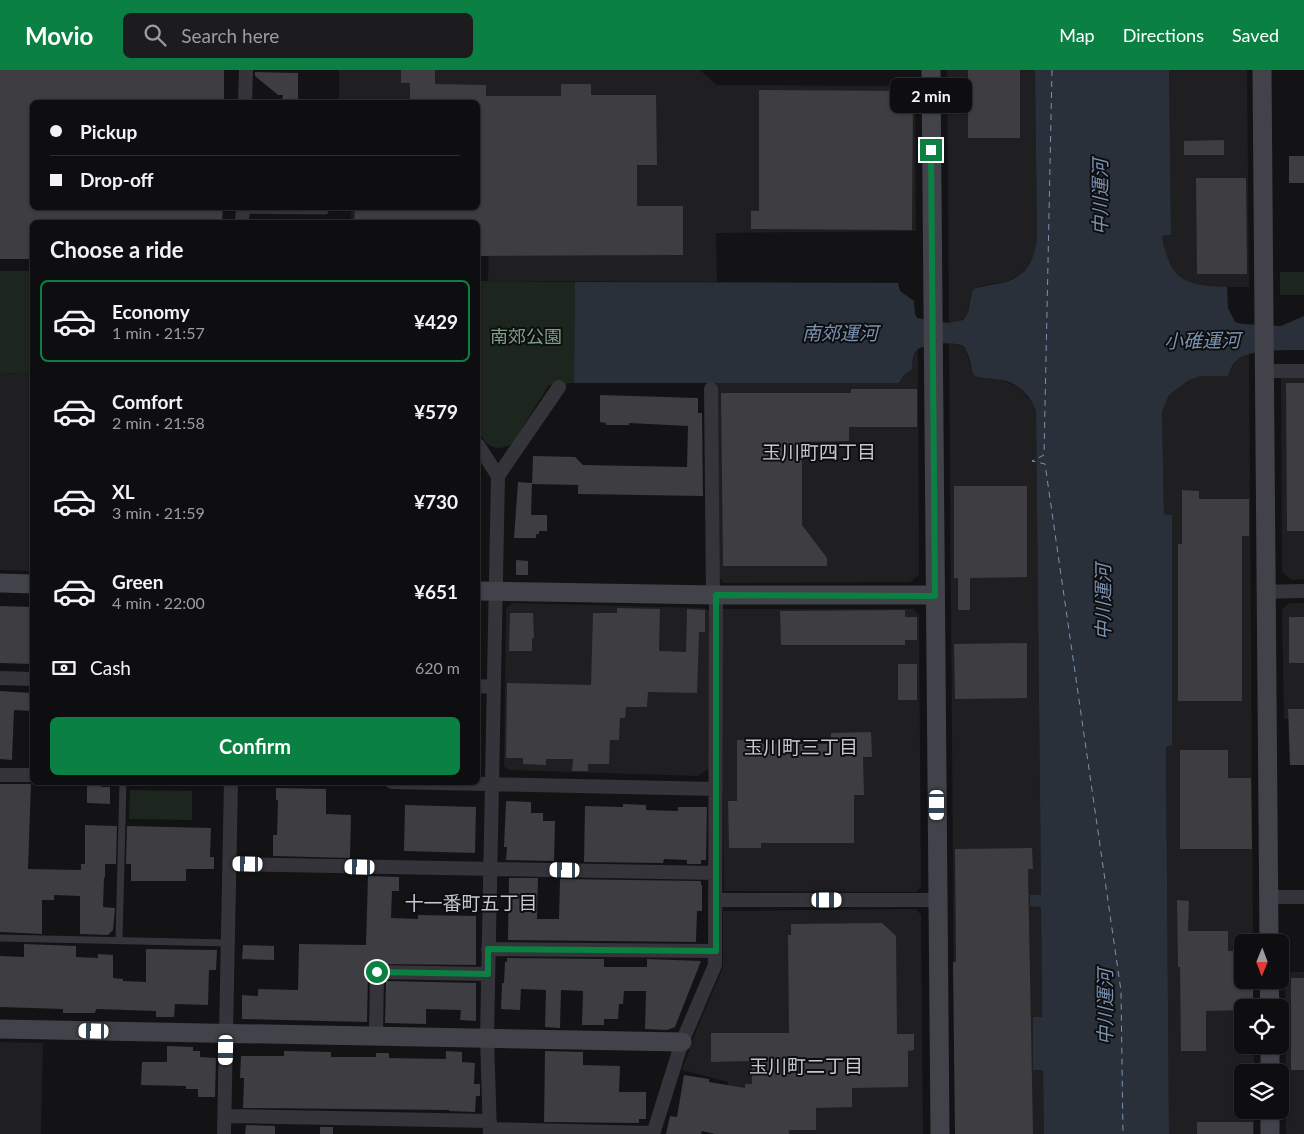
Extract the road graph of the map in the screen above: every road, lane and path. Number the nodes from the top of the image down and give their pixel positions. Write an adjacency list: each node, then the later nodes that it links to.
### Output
1 (246, 70): 4 (street)
2 (931, 70): 19 (street)
3 (1262, 70): 7 (street)
4 (245, 100)
5 (326, 211): 6 (lane)
6 (242, 214)
7 (1264, 366): 8 (street); 17 (street)
8 (1304, 371)
9 (559, 387): 12 (street)
10 (711, 389): 18 (street)
11 (480, 448): 12 (street)
12 (498, 476): 15 (street)
13 (0, 583): 14 (street)
14 (30, 584)
15 (486, 591): 18 (street); 23 (street)
16 (1304, 591): 17 (street)
17 (1265, 592): 34 (street)
18 (714, 595): 19 (street); 30 (street)
19 (935, 596): 37 (street)
20 (0, 678): 21 (street)
21 (30, 679)
22 (480, 686): 23 (street)
23 (493, 686): 27 (street)
24 (0, 775): 25 (street)
25 (30, 775)
26 (480, 784): 27 (street)
27 (491, 784): 30 (street); 32 (street)
28 (123, 785): 40 (lane)
29 (231, 785): 31 (street)
30 (716, 789): 33 (street)
31 (229, 864): 32 (street); 41 (street)
32 (490, 869): 33 (street); 42 (street)
33 (716, 873): 36 (street)
34 (1269, 897): 35 (street); 38 (street)
35 (1304, 897)
36 (716, 900): 37 (street); 43 (street)
37 (938, 900): 55 (street)
38 (1269, 934)
39 (0, 938): 40 (lane)
40 (119, 940): 41 (lane)
41 (228, 943): 46 (street)
42 (488, 949): 43 (street); 44 (street)
43 (716, 951): 49 (street)
44 (488, 974): 47 (street); 48 (street)
45 (0, 1029): 46 (street)
46 (226, 1034): 47 (street); 50 (street)
47 (376, 1036): 48 (street)
48 (487, 1038): 49 (street); 52 (street)
49 (682, 1042): 54 (street)
50 (224, 1116): 52 (street); 53 (street)
51 (1270, 1119): 56 (street)
52 (490, 1128): 54 (street)
53 (224, 1134)
54 (653, 1134)
55 (940, 1134)
56 (1270, 1134)

